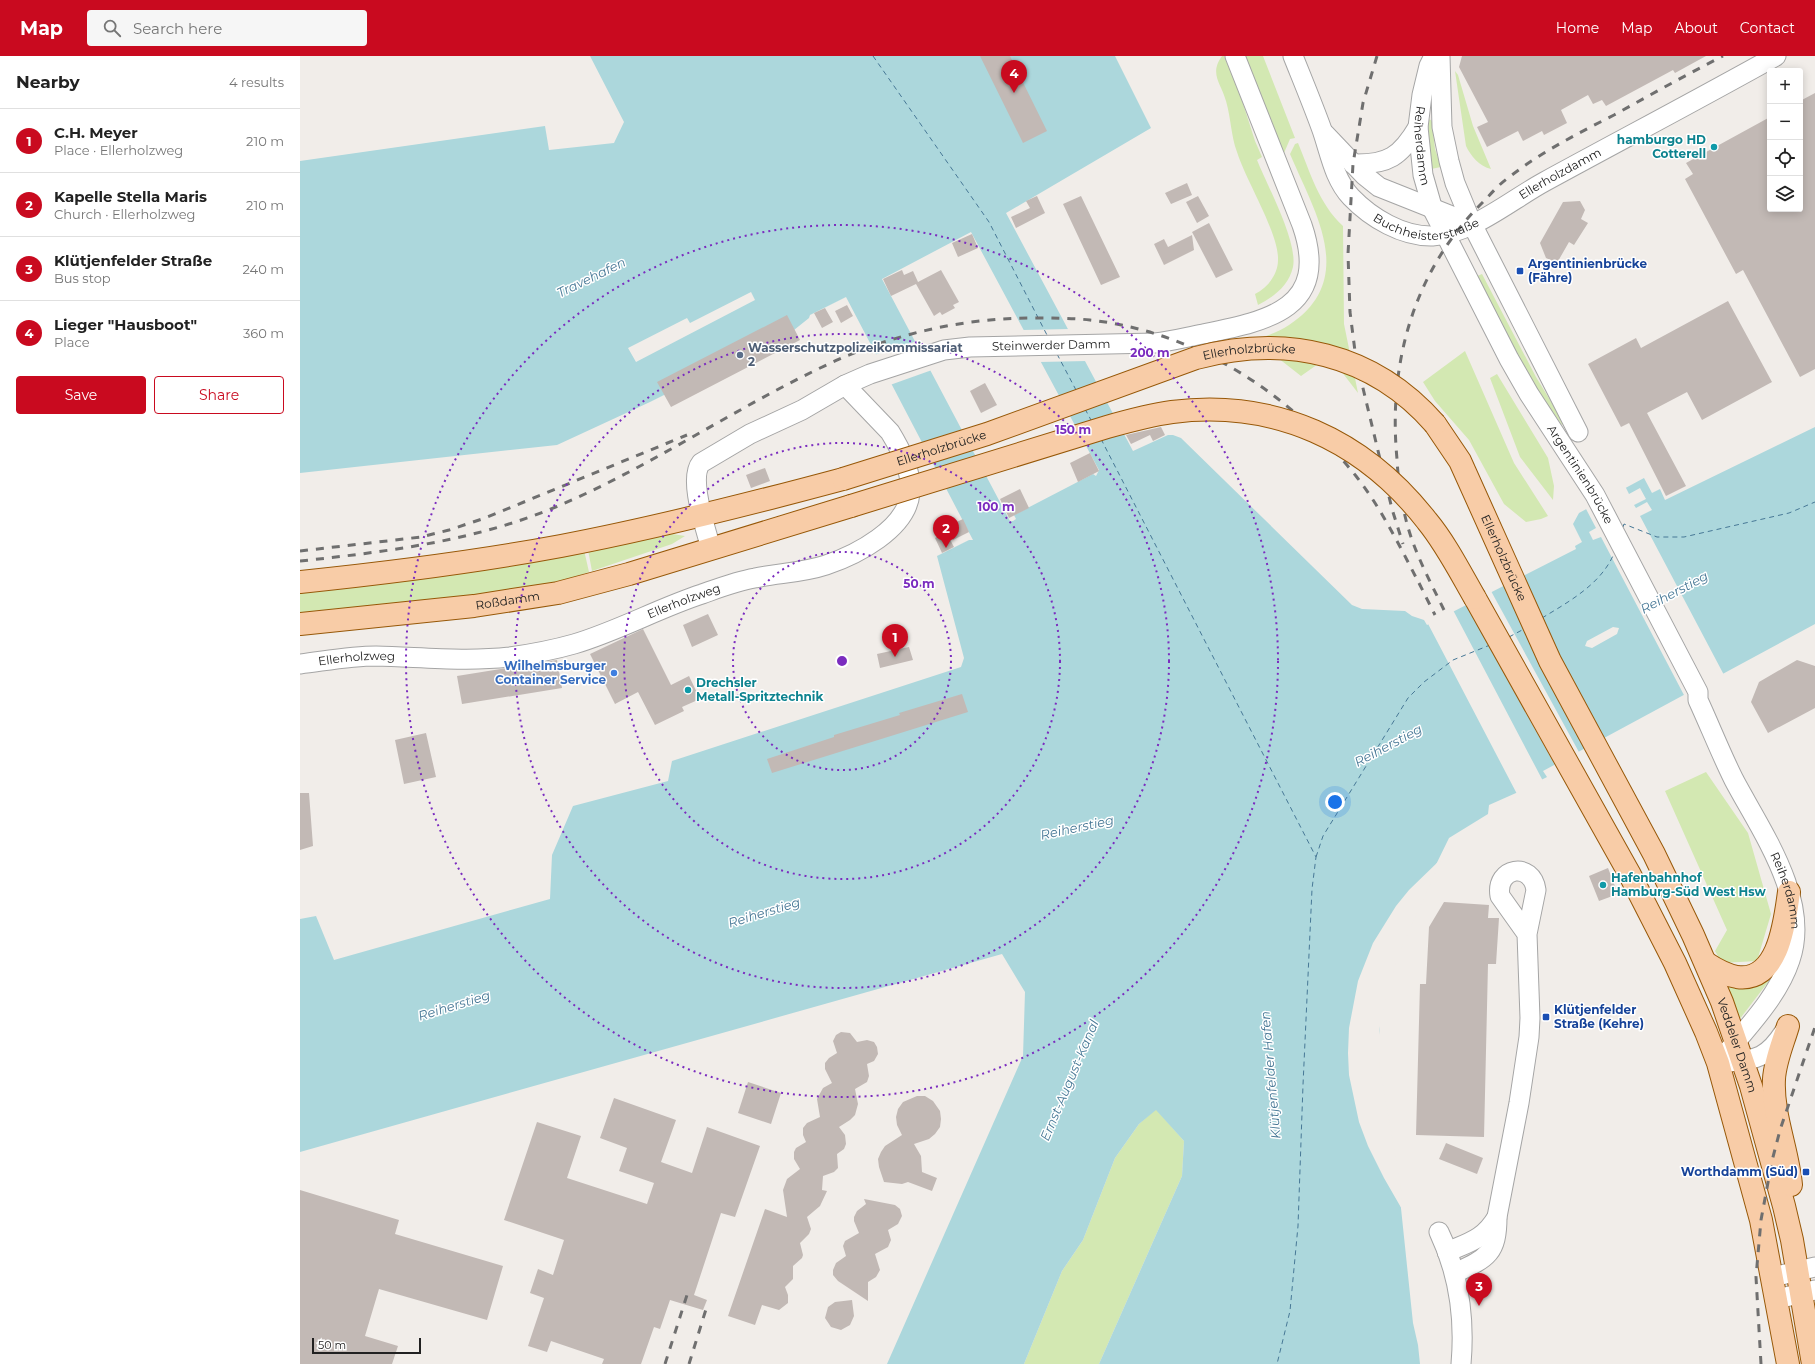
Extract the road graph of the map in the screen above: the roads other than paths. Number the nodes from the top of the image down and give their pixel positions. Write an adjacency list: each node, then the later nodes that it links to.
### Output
1 (1235, 56): 12 (street, Steinwerder Damm)
2 (1293, 56): 7 (street, Buchheisterstraße)
3 (1434, 56): 6 (street, Reiherdamm)
4 (1440, 56): 10 (street, Reiherdamm)
5 (1776, 56): 10 (street, Ellerholzdamm)
6 (1418, 127): 8 (street); 9 (street, Reiherdamm)
7 (1322, 130): 8 (street, Buchheisterstraße); 11 (street, Buchheisterstraße)
8 (1353, 164): 9 (street, Buchheisterstraße)
9 (1434, 210): 10 (street, Buchheisterstraße); 11 (street, Reiherdamm)
10 (1470, 220): 11 (street, Buchheisterstraße); 13 (street, Argentinienbrücke)
11 (1444, 234): 19 (street, Argentinienbrücke)
12 (845, 385): 14 (street, Steinwerder Damm); 18 (street, Ellerholzweg)
13 (1578, 432)
14 (702, 516): 15 (street, Steinwerder Damm); 16 (main road); 20 (main road, Ellerholzbrücke, bridge)
15 (711, 549): 17 (main road, Roßdamm); 27 (main road, Veddeler Damm, bridge)
16 (300, 582)
17 (305, 626)
18 (300, 664)
19 (1707, 719): 21 (street, Reiherdamm)
20 (1596, 749): 23 (main road, Veddeler Damm)
21 (1789, 892): 23 (main road); 25 (street, Reiherdamm)
22 (1527, 934): 28 (street)
23 (1706, 963): 25 (main road, Veddeler Damm)
24 (1788, 1026): 26 (street); 30 (main road)
25 (1736, 1040): 26 (main road, Veddeler Damm); 27 (street, Reiherdamm)
26 (1743, 1061): 27 (street); 30 (main road, Veddeler Damm)
27 (1718, 1063): 34 (main road, Veddeler Damm)
28 (1497, 1217): 31 (street); 33 (street)
29 (1439, 1232): 31 (street)
30 (1792, 1240): 32 (main road, Veddeler Damm)
31 (1447, 1252): 33 (street)
32 (1806, 1269): 34 (street); 35 (main road, Veddeler Damm)
33 (1454, 1273): 37 (street)
34 (1773, 1277): 36 (main road, Veddeler Damm)
35 (1808, 1292): 36 (street); 39 (main road, Veddeler Damm)
36 (1777, 1299): 38 (main road, Veddeler Damm)
37 (1461, 1364)
38 (1788, 1364)
39 (1813, 1364)

